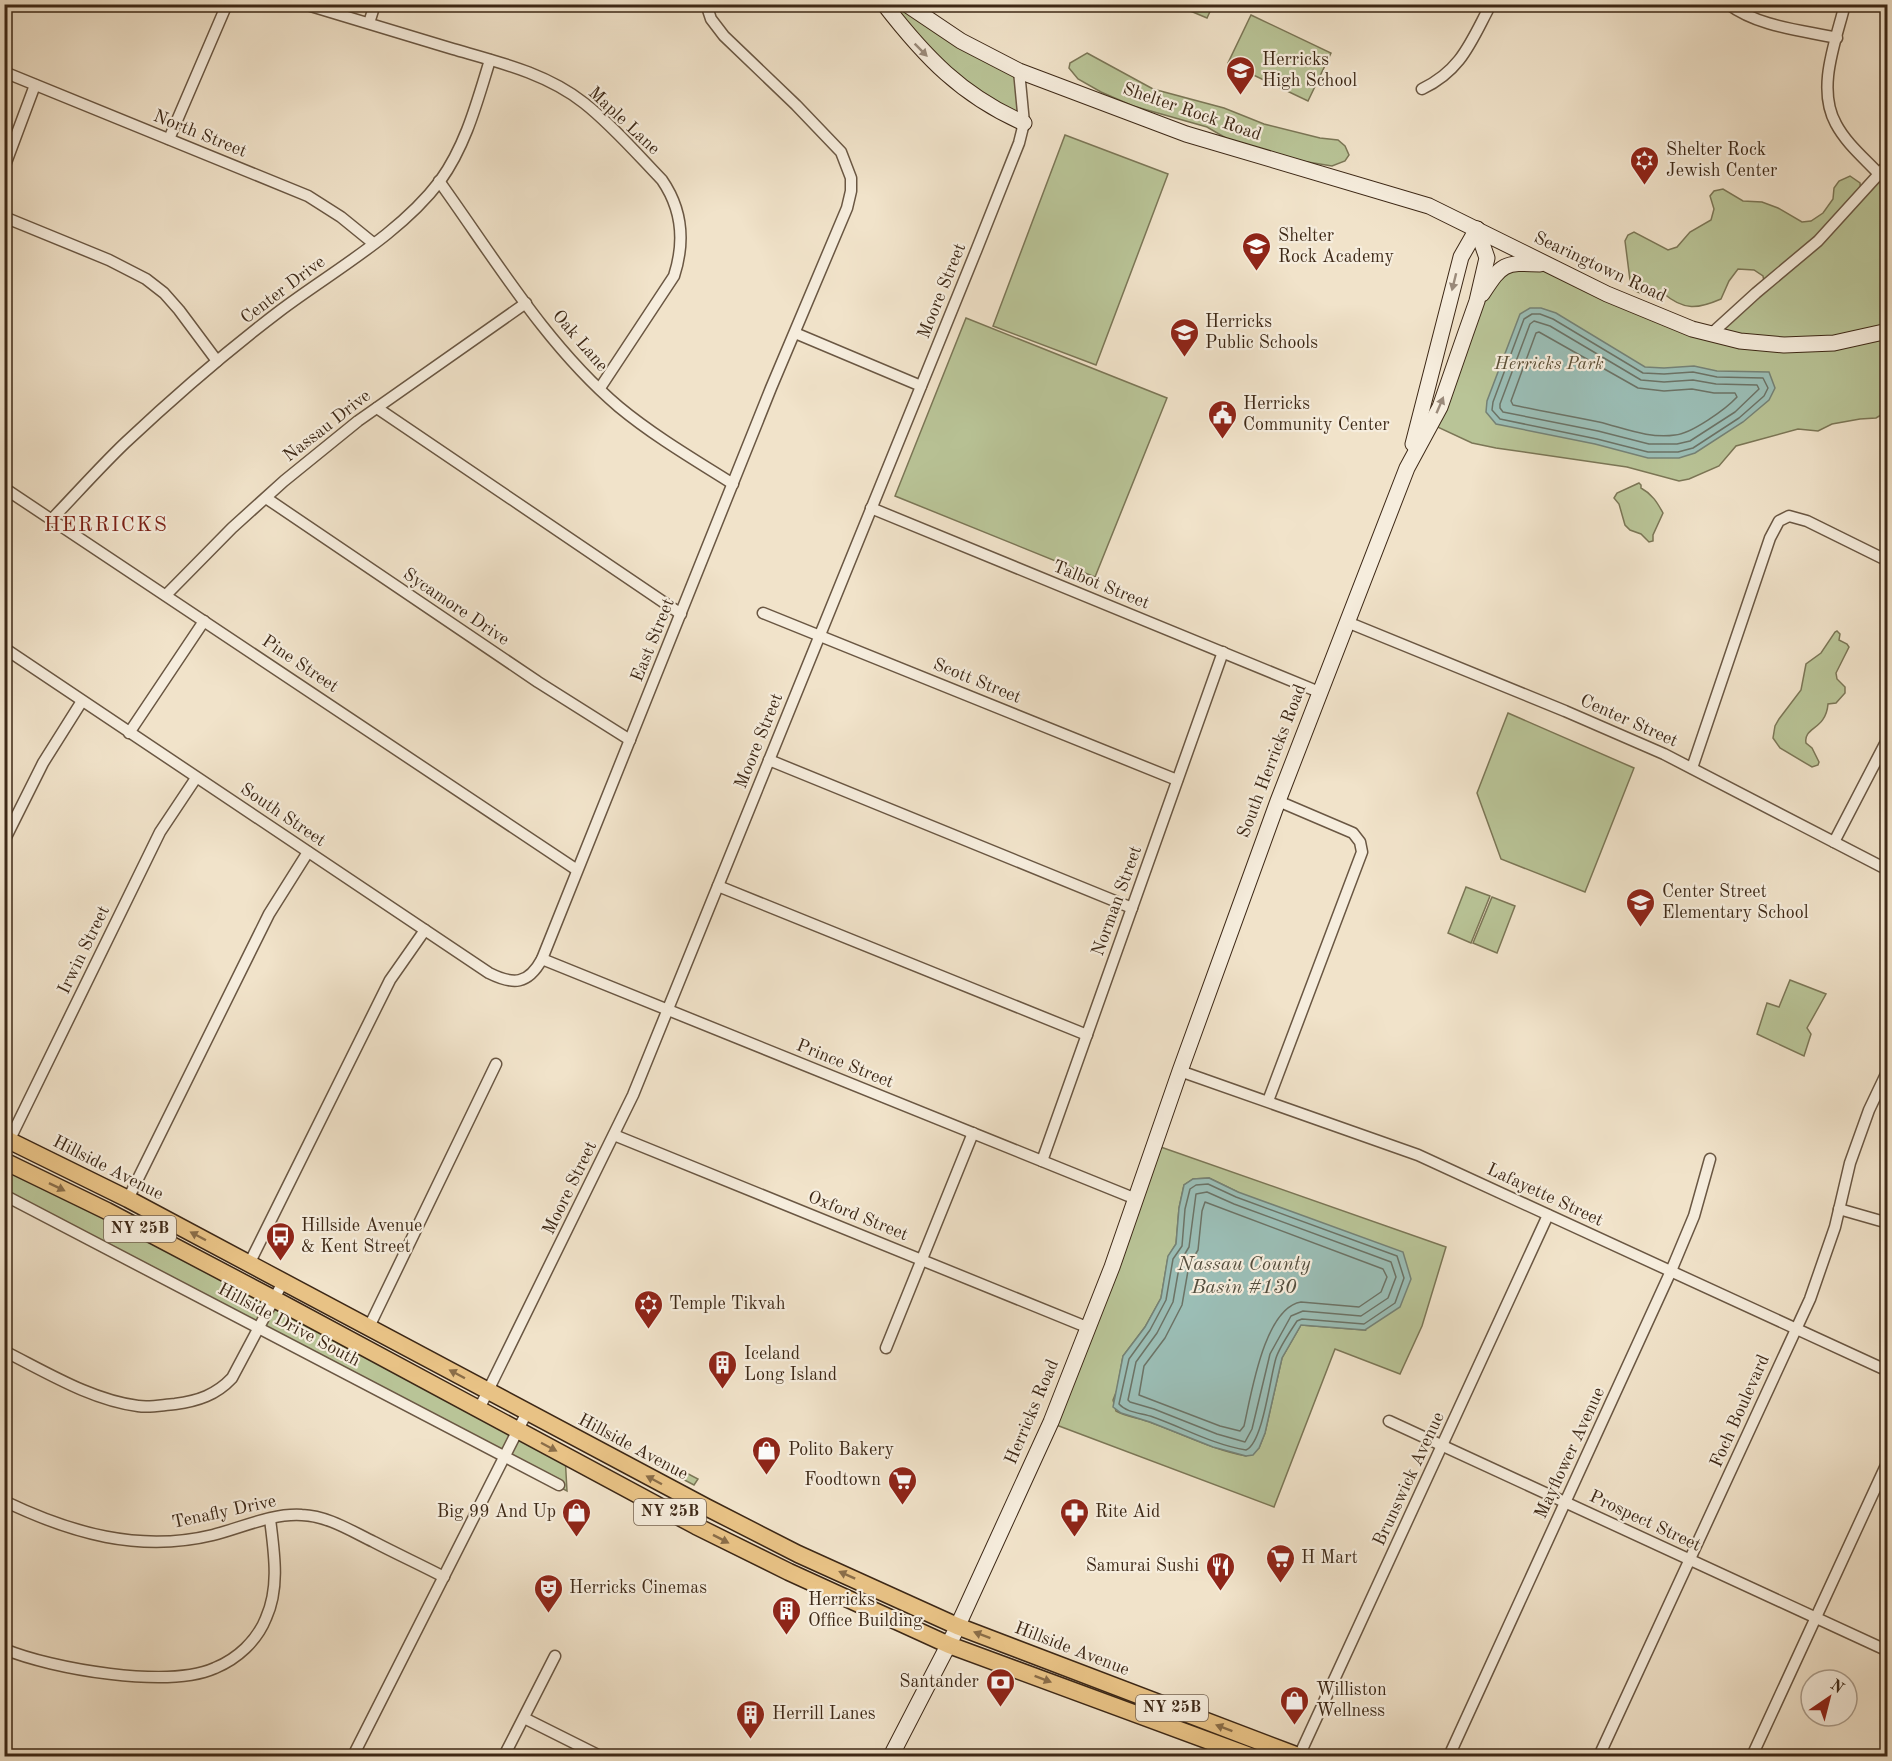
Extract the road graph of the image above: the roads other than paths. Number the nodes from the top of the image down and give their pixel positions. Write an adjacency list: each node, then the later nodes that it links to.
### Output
1 (227, 4): 18 (street)
2 (304, 4): 10 (street, Maple Lane)
3 (375, 4): 10 (street)
4 (706, 4): 30 (street, East Street)
5 (884, 4): 17 (main road, one-way to 17)
6 (906, 4): 13 (main road, Shelter Rock Road)
7 (1491, 4): 16 (street)
8 (1728, 4): 11 (street)
9 (1845, 4): 11 (street)
10 (369, 23): 12 (street, Maple Lane)
11 (1837, 38): 21 (street)
12 (490, 60): 22 (street, Center Drive); 34 (street, Maple Lane)
13 (1019, 71): 17 (street, Moore Street); 24 (main road, Shelter Rock Road)
14 (4, 72): 15 (street, North Street)
15 (35, 85): 18 (street, North Street); 20 (street)
16 (1422, 89)
17 (1024, 123): 33 (street, Moore Street)
18 (169, 139): 25 (street, North Street)
19 (1887, 164): 21 (street)
20 (4, 168)
21 (1879, 174): 31 (street)
22 (439, 181): 25 (street, Center Drive); 28 (street, Oak Lane)
23 (4, 218): 32 (street)
24 (1477, 229): 26 (main road, Searingtown Road); 27 (main road, South Herricks Road); 36 (main road, South Herricks Road, one-way to 36)
25 (373, 243): 32 (street, Center Drive)
26 (1545, 265): 27 (main road); 31 (main road, Searingtown Road)
27 (1476, 301): 36 (main road, South Herricks Road, one-way to 27)
28 (526, 303): 34 (street, Oak Lane); 35 (street, Nassau Drive)
29 (1887, 331): 31 (main road, Searingtown Road)
30 (795, 333): 33 (street); 37 (street, East Street)
31 (1711, 334)
32 (217, 361): 41 (street, Center Drive)
33 (921, 386): 40 (street, Moore Street)
34 (600, 388): 37 (street, Oak Lane)
35 (377, 408): 39 (street, Nassau Drive); 45 (street)
36 (1407, 468): 47 (main road, South Herricks Road)
37 (734, 484): 45 (street, East Street)
38 (4, 488): 41 (street, Pine Street)
39 (266, 498): 43 (street, Nassau Drive); 55 (street, Sycamore Drive)
40 (871, 508): 48 (street, Moore Street); 50 (street, Talbot Street)
41 (52, 519): 43 (street, Pine Street)
42 (1887, 561): 57 (street)
43 (166, 595): 46 (street, Pine Street)
44 (763, 613): 48 (street, Scott Street)
45 (681, 614): 55 (street, East Street)
46 (204, 621): 53 (street); 64 (street, Pine Street)
47 (1347, 622): 51 (main road, South Herricks Road); 57 (street, Center Street)
48 (819, 636): 56 (street, Moore Street); 59 (street, Scott Street)
49 (4, 648): 52 (street, South Street)
50 (1223, 652): 51 (street, Talbot Street); 59 (street, Norman Street)
51 (1319, 692): 60 (main road, South Herricks Road)
52 (82, 701): 53 (street, South Street); 61 (street)
53 (129, 733): 58 (street, South Street)
54 (1887, 738): 62 (street)
55 (630, 741): 64 (street, East Street)
56 (769, 760): 66 (street, Moore Street); 67 (street)
57 (1692, 768): 62 (street, Center Street)
58 (196, 778): 63 (street, South Street); 78 (street, Irwin Street)
59 (1177, 780): 67 (street, Norman Street)
60 (1278, 801): 74 (main road, South Herricks Road); 75 (street)
61 (4, 841)
62 (1834, 842): 65 (street, Center Street)
63 (308, 852): 68 (street, South Street); 83 (street)
64 (577, 870): 69 (street, East Street)
65 (1887, 870)
66 (718, 886): 70 (street, Moore Street); 71 (street)
67 (1132, 908): 71 (street, Norman Street)
68 (425, 930): 69 (street, South Street); 89 (street)
69 (542, 959): 70 (street, Prince Street)
70 (668, 1010): 76 (street, Prince Street); 77 (street, Moore Street)
71 (1087, 1035): 81 (street, Norman Street)
72 (496, 1064): 93 (street)
73 (1887, 1070): 85 (street, Foch Boulevard)
74 (1180, 1071): 75 (street, Lafayette Street); 84 (main road, Herricks Road)
75 (1268, 1101): 86 (street, Lafayette Street)
76 (973, 1133): 81 (street, Prince Street); 88 (street)
77 (614, 1135): 88 (street, Oxford Street); 100 (street, Moore Street)
78 (7, 1139): 83 (main road, Hillside Avenue / NY 25B)
79 (1710, 1159): 90 (street, Mayflower Avenue)
80 (4, 1161): 92 (main road, Hillside Avenue / NY 25B, one-way to 92)
81 (1042, 1161): 84 (street, Prince Street)
82 (4, 1195): 94 (street, Hillside Drive South)
83 (128, 1199): 89 (main road, Hillside Avenue / NY 25B, one-way to 83)
84 (1136, 1199): 95 (main road, Herricks Road)
85 (1839, 1209): 87 (street); 96 (street, Foch Boulevard)
86 (1548, 1215): 90 (street, Lafayette Street); 105 (street, Brunswick Avenue)
87 (1887, 1223)
88 (922, 1260): 95 (street, Oxford Street); 97 (street)
89 (249, 1263): 91 (main road, Hillside Avenue / NY 25B)
90 (1671, 1271): 96 (street, Lafayette Street); 110 (street, Mayflower Avenue)
91 (284, 1282): 92 (street); 93 (main road, Hillside Avenue / NY 25B)
92 (274, 1299): 94 (street); 101 (main road, Hillside Avenue / NY 25B)
93 (369, 1327): 100 (main road, Hillside Avenue / NY 25B, one-way to 93)
94 (260, 1328): 98 (street); 106 (street, Hillside Drive South)
95 (1089, 1328): 115 (main road, Herricks Road)
96 (1796, 1328): 99 (street, Lafayette Street); 112 (street, Foch Boulevard)
97 (886, 1348)
98 (4, 1351)
99 (1887, 1371)
100 (489, 1392): 101 (street, Moore Street); 102 (main road, Hillside Avenue / NY 25B)
101 (479, 1409): 104 (main road, Hillside Avenue / NY 25B)
102 (527, 1412): 104 (street); 115 (main road, Hillside Avenue / NY 25B, one-way to 102)
103 (1389, 1421): 105 (street, Prospect Street)
104 (518, 1430): 106 (street); 116 (main road, Hillside Avenue / NY 25B, one-way to 116)
105 (1443, 1446): 110 (street, Prospect Street); 126 (street, Brunswick Avenue)
106 (505, 1457): 108 (street, Hillside Drive South); 113 (street)
107 (1887, 1461): 114 (street)
108 (559, 1485)
109 (4, 1501): 111 (street, Tenafly Drive)
110 (1565, 1502): 112 (street, Prospect Street); 127 (street, Mayflower Avenue)
111 (270, 1519): 113 (street, Tenafly Drive); 117 (street)
112 (1691, 1560): 114 (street, Prospect Street); 128 (street, Foch Boulevard)
113 (444, 1577): 121 (street)
114 (1816, 1617): 118 (street, Prospect Street); 129 (street)
115 (957, 1626): 116 (main road, Herricks Road); 126 (main road, Hillside Avenue / NY 25B, one-way to 115)
116 (948, 1645): 124 (main road, Herricks Road); 125 (main road, Hillside Avenue / NY 25B, one-way to 125)
117 (4, 1649)
118 (1887, 1651)
119 (555, 1656): 120 (street)
120 (524, 1718): 122 (street); 123 (street)
121 (353, 1756)
122 (504, 1756)
123 (600, 1756)
124 (891, 1756)
125 (1250, 1756)
126 (1299, 1756)
127 (1449, 1756)
128 (1599, 1756)
129 (1752, 1756)

